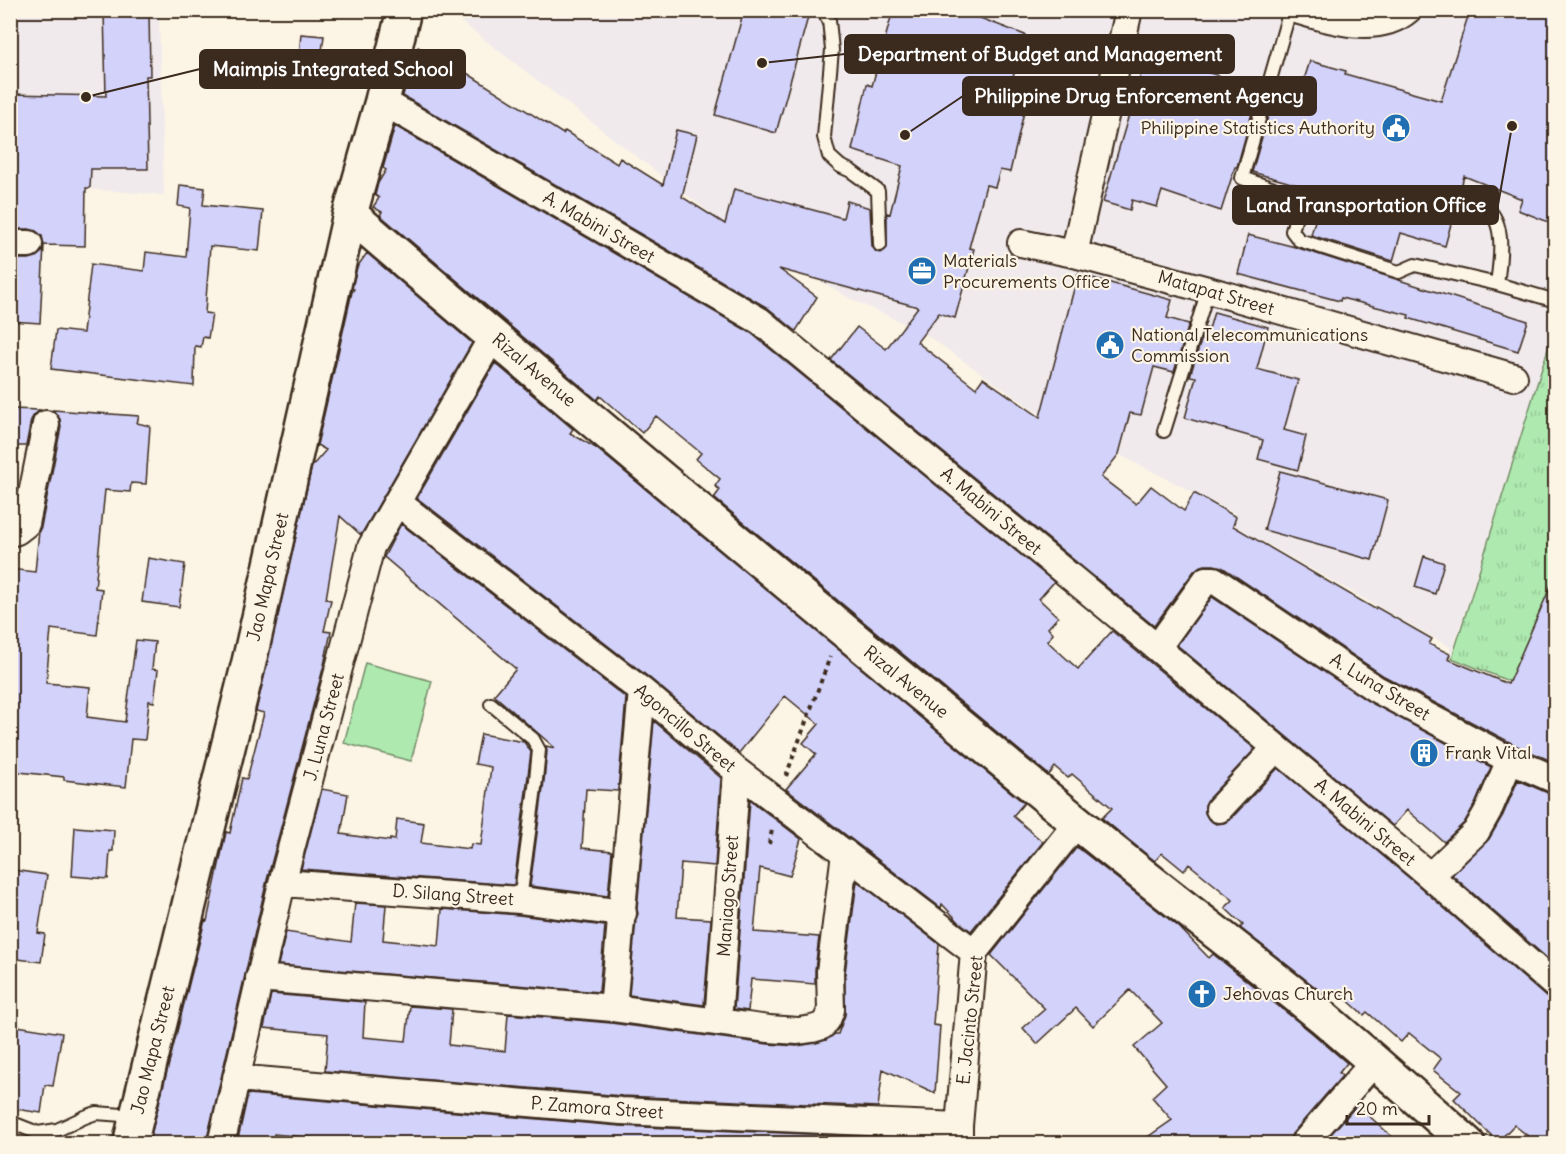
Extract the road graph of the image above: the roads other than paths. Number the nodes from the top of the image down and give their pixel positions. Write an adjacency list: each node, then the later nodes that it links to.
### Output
1 (404, 10): 7 (street, Jao Mapa Street)
2 (822, 10): 11 (lane)
3 (1129, 10): 12 (street)
4 (1290, 10): 13 (lane)
5 (1296, 10): 6 (street)
6 (1408, 10)
7 (382, 101): 9 (street, Jao Mapa Street); 22 (street, A. Mabini Street)
8 (1480, 205): 13 (lane)
9 (350, 213): 16 (street, Rizal Avenue); 44 (street, Jao Mapa Street)
10 (1021, 243): 12 (street, Matapat Street)
11 (880, 245)
12 (1074, 254): 14 (street, Matapat Street)
13 (1497, 284): 15 (lane)
14 (1208, 290): 17 (street, Matapat Street); 19 (lane)
15 (1556, 301)
16 (493, 336): 20 (street, J. Luna Street); 30 (street, Rizal Avenue)
17 (1514, 377)
18 (46, 424): 21 (street)
19 (1164, 431)
20 (397, 502): 23 (street, Agoncillo Street); 33 (street, J. Luna Street)
21 (10, 533)
22 (1157, 648): 25 (street, A. Mabini Street); 26 (street, A. Luna Street)
23 (642, 692): 27 (street, Agoncillo Street); 35 (street)
24 (491, 704): 34 (lane)
25 (1276, 748): 29 (street); 32 (street, A. Mabini Street)
26 (1510, 760): 28 (street, A. Luna Street); 32 (street)
27 (737, 771): 31 (street, Agoncillo Street); 40 (street, Maniago Street)
28 (1556, 780)
29 (1219, 809)
30 (1077, 823): 36 (street, E. Jacinto Street); 41 (street, Rizal Avenue)
31 (845, 853): 36 (street, Agoncillo Street); 40 (street)
32 (1430, 876): 38 (street, A. Mabini Street)
33 (282, 883): 34 (street, D. Silang Street); 37 (street, J. Luna Street)
34 (520, 900): 35 (street, D. Silang Street)
35 (623, 913): 39 (street)
36 (974, 952): 45 (street, E. Jacinto Street)
37 (259, 978): 39 (street); 42 (street, J. Luna Street)
38 (1556, 986)
39 (613, 1008): 40 (street)
40 (718, 1021)
41 (1374, 1062): 47 (street); 48 (street, Rizal Avenue)
42 (236, 1078): 45 (street, P. Zamora Street); 46 (street, J. Luna Street)
43 (10, 1122): 44 (lane)
44 (134, 1130)
45 (959, 1135)
46 (221, 1143)
47 (1303, 1143)
48 (1468, 1143)

